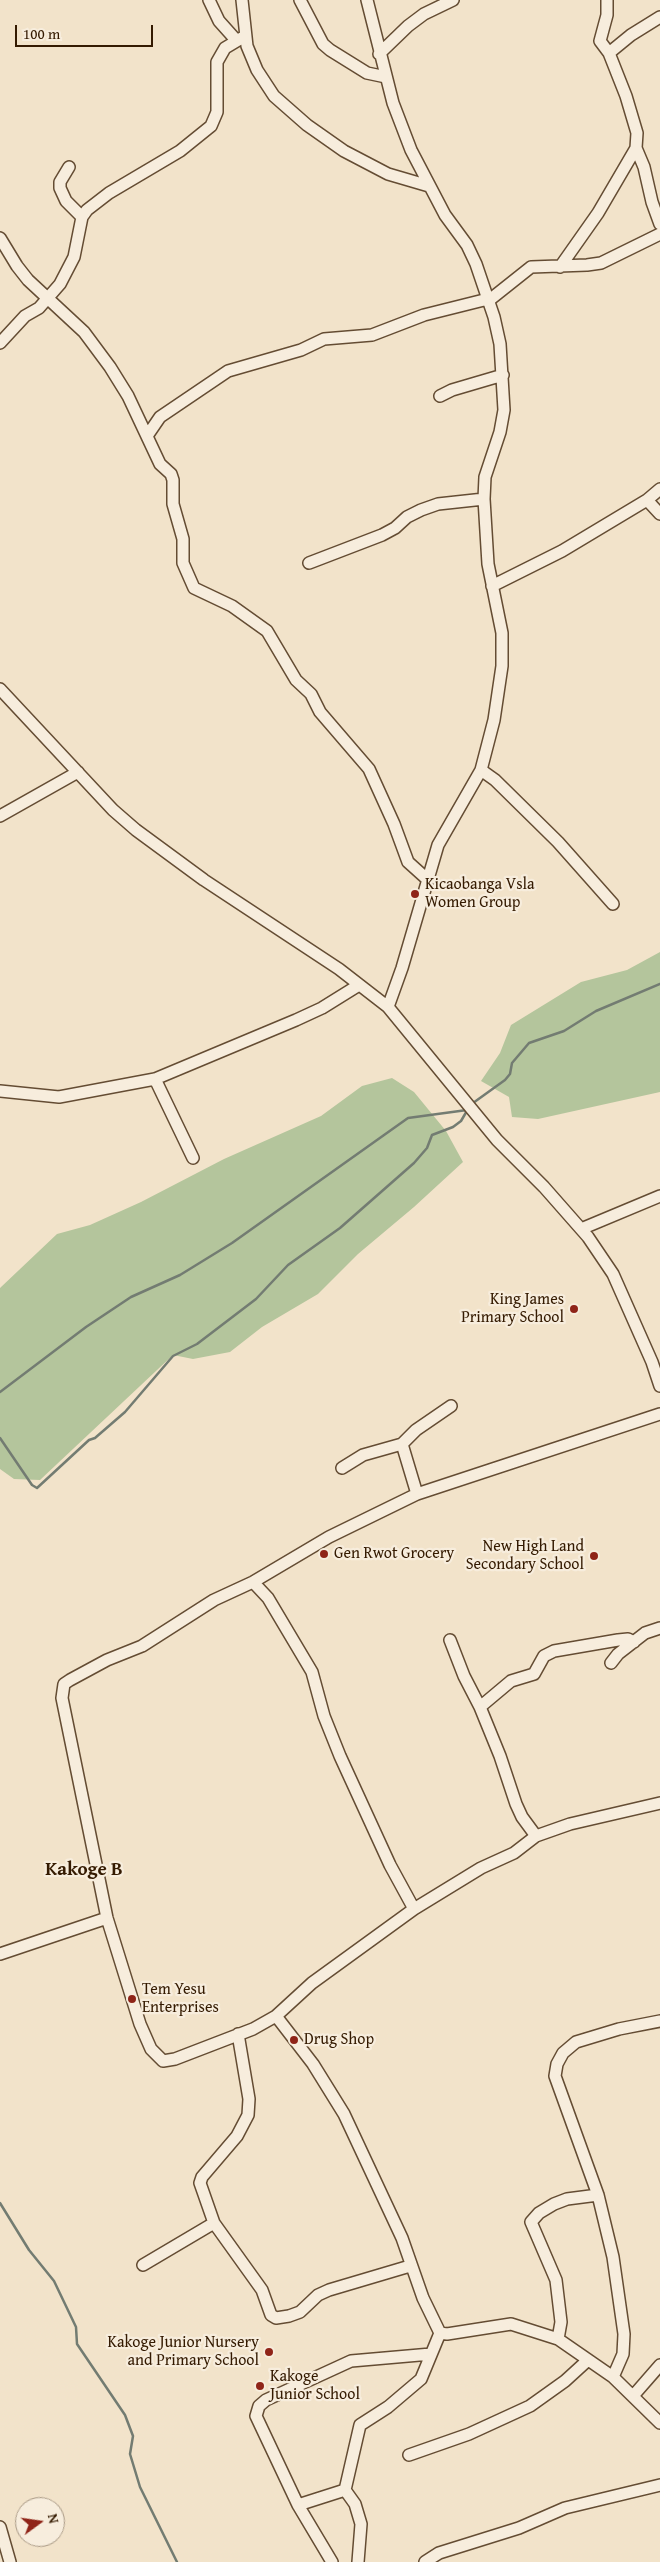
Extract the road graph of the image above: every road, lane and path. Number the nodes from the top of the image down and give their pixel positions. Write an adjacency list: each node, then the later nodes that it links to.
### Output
1 (209, 0): 8 (street)
2 (242, 0): 8 (street)
3 (300, 0): 11 (street)
4 (367, 0): 10 (street)
5 (453, 0): 10 (street)
6 (607, 0): 9 (street)
7 (660, 17): 9 (street)
8 (241, 38): 14 (street); 15 (street)
9 (609, 53): 12 (street)
10 (379, 54): 11 (street)
11 (386, 77): 14 (street)
12 (636, 148): 16 (street); 19 (street)
13 (69, 167): 15 (street)
14 (429, 186): 21 (street)
15 (82, 217): 20 (street)
16 (660, 224)
17 (660, 234): 19 (street)
18 (0, 238): 20 (street)
19 (560, 267): 21 (street)
20 (48, 298): 22 (street); 25 (street)
21 (488, 298): 23 (street); 25 (street)
22 (0, 343)
23 (502, 375): 24 (street); 27 (street)
24 (440, 396)
25 (146, 436): 36 (street)
26 (660, 489): 28 (street)
27 (484, 499): 30 (street); 31 (street)
28 (647, 500): 29 (street); 31 (street)
29 (660, 514)
30 (309, 563)
31 (492, 586): 33 (street)
32 (0, 689): 34 (street)
33 (481, 770): 36 (street); 37 (street)
34 (78, 772): 35 (street); 38 (street)
35 (0, 816)
36 (428, 880): 39 (street)
37 (613, 904)
38 (359, 984): 39 (street); 40 (street)
39 (388, 1006): 44 (street)
40 (155, 1079): 41 (street); 42 (street)
41 (0, 1091)
42 (193, 1158)
43 (660, 1196): 44 (street)
44 (582, 1229): 45 (street)
45 (660, 1386)
46 (450, 1406): 48 (street)
47 (660, 1414): 50 (street)
48 (402, 1444): 49 (street); 50 (street)
49 (342, 1468)
50 (417, 1494): 51 (street)
51 (253, 1582): 59 (street); 60 (street)
52 (660, 1628): 54 (street)
53 (450, 1640): 56 (street)
54 (634, 1642): 55 (street); 56 (street)
55 (611, 1663)
56 (480, 1707): 58 (street)
57 (660, 1804): 58 (street)
58 (536, 1836): 59 (street)
59 (414, 1909): 62 (street)
60 (107, 1918): 61 (street); 64 (street)
61 (0, 1954)
62 (276, 2016): 64 (street); 68 (street)
63 (660, 2021): 65 (street)
64 (238, 2034): 66 (street)
65 (598, 2194): 70 (street); 74 (street)
66 (214, 2223): 67 (street); 68 (street)
67 (143, 2265)
68 (410, 2266): 69 (street)
69 (440, 2333): 70 (street); 71 (street)
70 (558, 2339): 72 (street)
71 (431, 2354): 79 (street); 80 (street)
72 (588, 2360): 74 (street); 77 (street)
73 (660, 2365): 75 (street)
74 (614, 2377): 75 (street)
75 (633, 2396): 76 (street)
76 (660, 2423)
77 (409, 2455)
78 (660, 2486): 85 (street)
79 (345, 2490): 80 (street); 84 (street)
80 (298, 2505): 83 (street)
81 (0, 2527): 82 (street)
82 (10, 2562)
83 (332, 2562)
84 (358, 2562)
85 (425, 2562)

